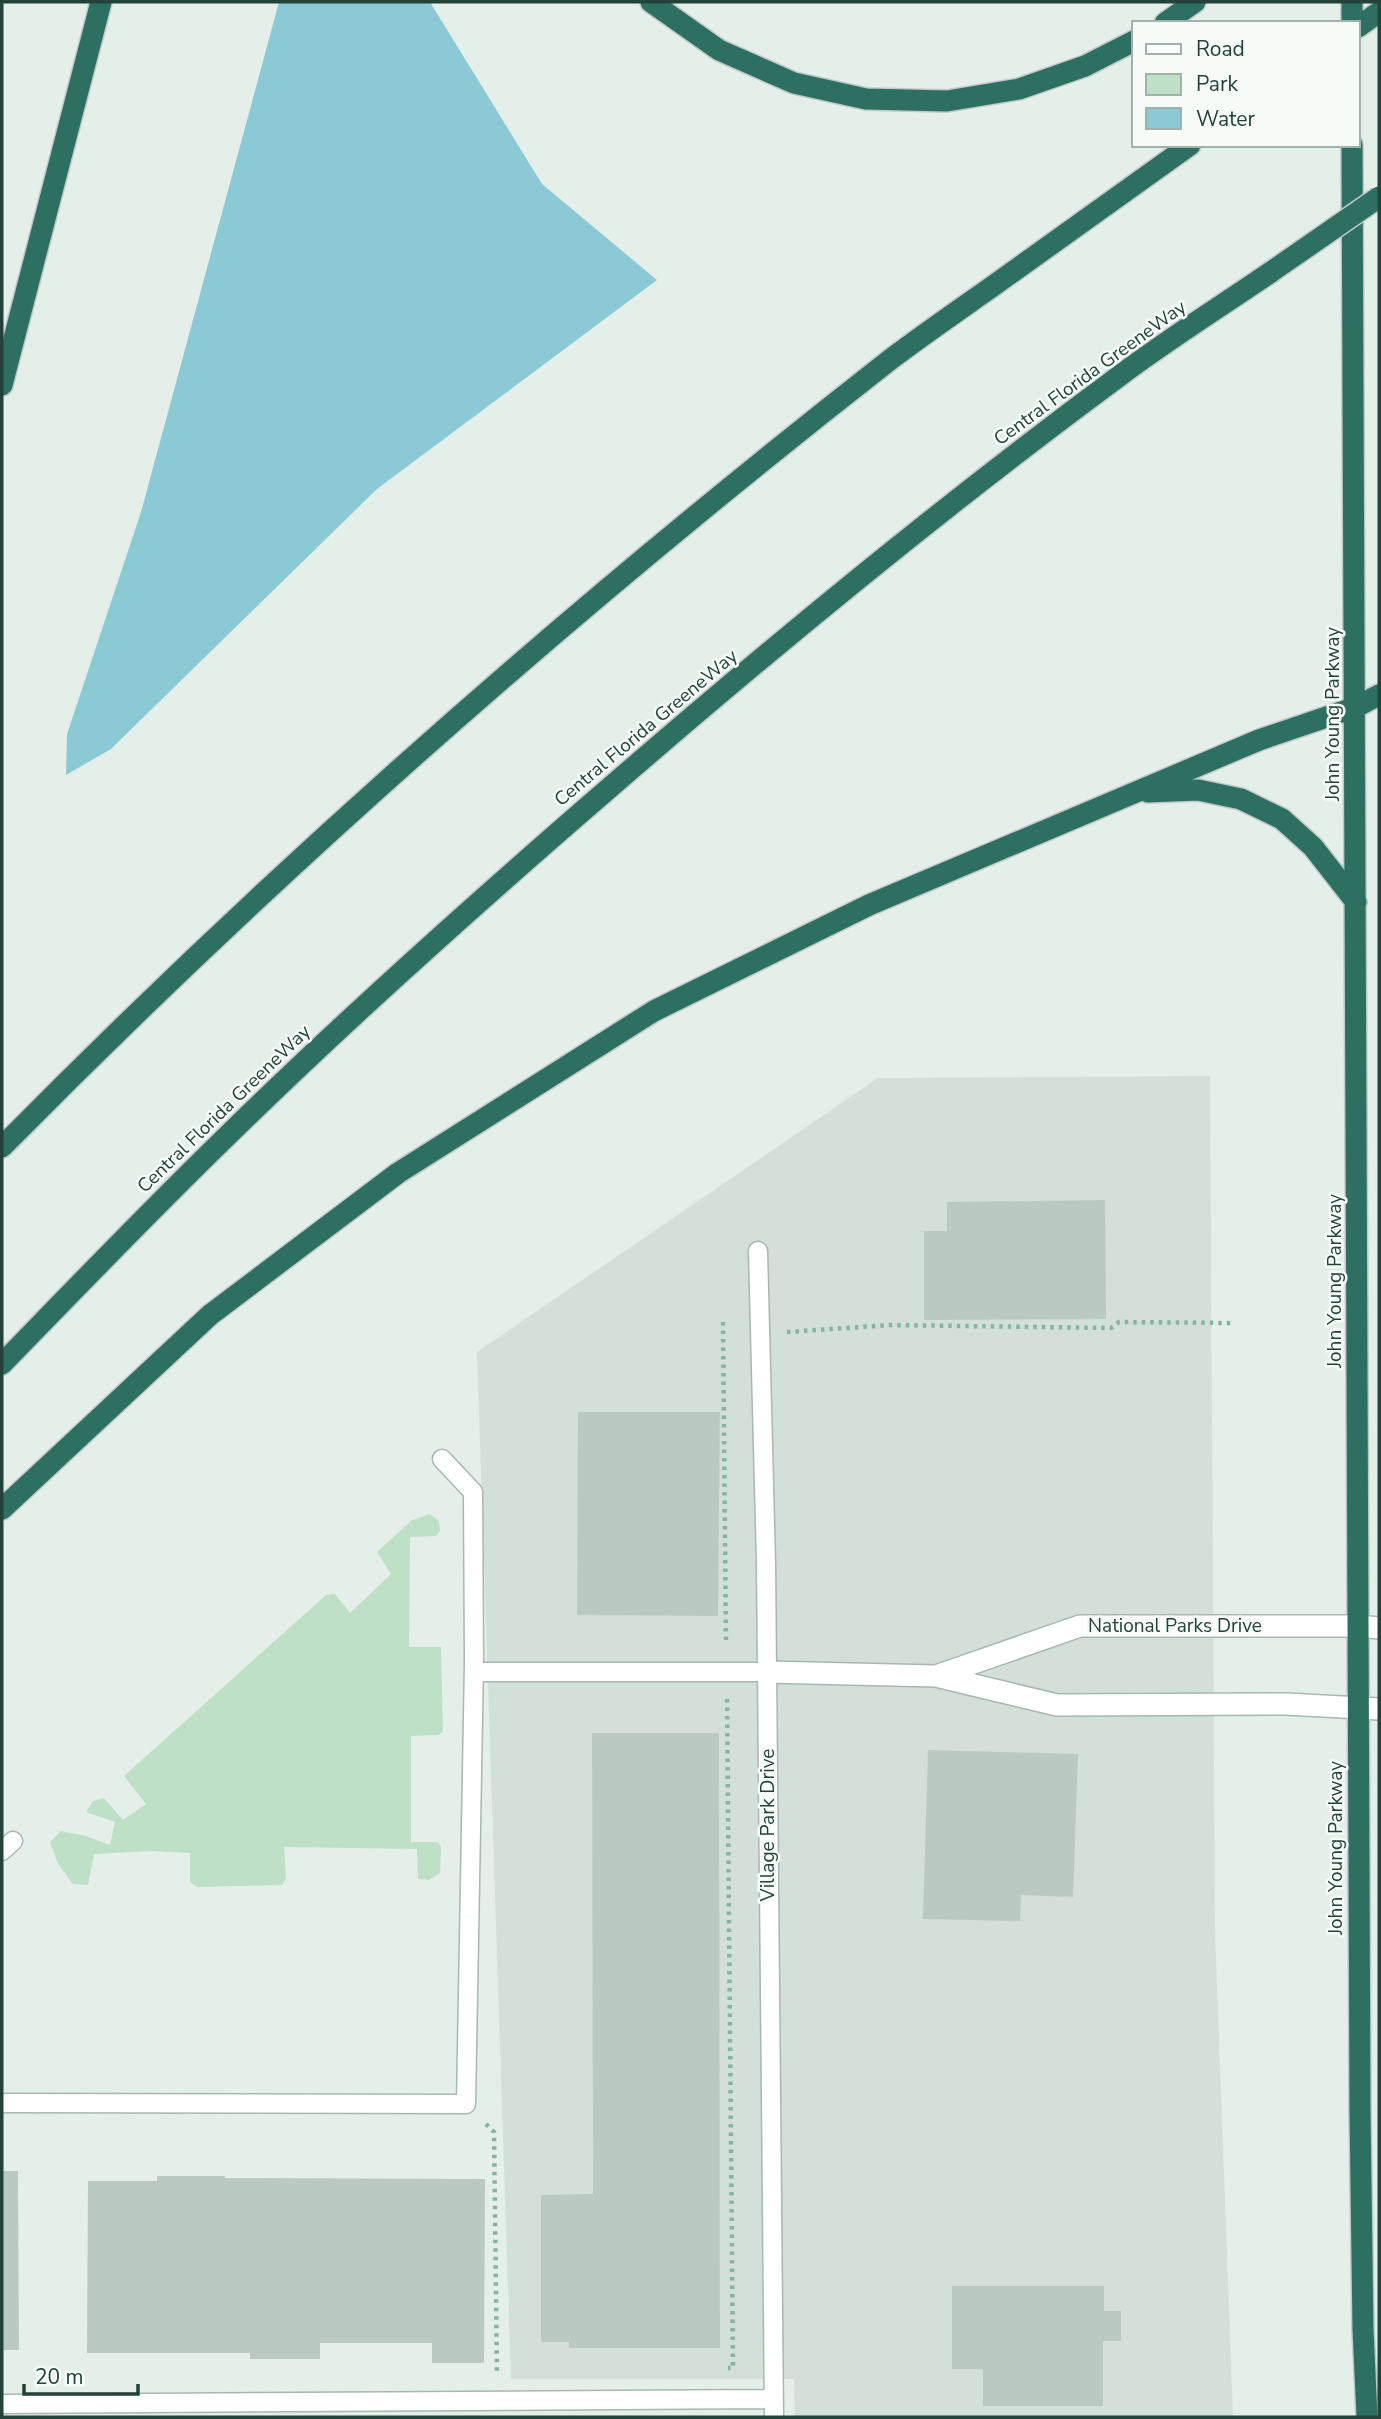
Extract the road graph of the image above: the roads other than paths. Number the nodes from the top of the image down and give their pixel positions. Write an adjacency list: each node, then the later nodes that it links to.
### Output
1 (101, 2): 13 (highway)
2 (651, 2): 9 (highway)
3 (1195, 2): 6 (highway)
4 (1352, 2): 7 (highway)
5 (1379, 12): 8 (highway)
6 (1168, 21)
7 (1352, 21)
8 (1360, 26)
9 (1132, 42)
10 (1187, 147): 18 (highway)
11 (1352, 147): 15 (highway, John Young Parkway)
12 (1379, 197): 20 (highway, Central Florida GreeneWay, bridge)
13 (2, 385)
14 (1379, 695): 15 (highway)
15 (1356, 707): 16 (highway); 17 (highway, John Young Parkway)
16 (1132, 793): 17 (highway); 22 (highway)
17 (1356, 902): 23 (highway, John Young Parkway)
18 (2, 1147)
19 (758, 1251): 25 (lane, Village Park Drive)
20 (2, 1364)
21 (442, 1459): 24 (lane)
22 (2, 1509)
23 (1369, 1627): 26 (street, National Parks Drive); 27 (highway, John Young Parkway)
24 (474, 1672): 25 (lane); 28 (lane)
25 (767, 1672): 26 (street, National Parks Drive); 30 (lane, Village Park Drive)
26 (936, 1676): 27 (street, National Parks Drive)
27 (1368, 1708): 32 (highway, John Young Parkway)
28 (2, 2103)
29 (2, 2404): 31 (lane, Village Park Drive)
30 (774, 2408): 31 (lane, Village Park Drive)
31 (49, 2411)
32 (1367, 2417)

